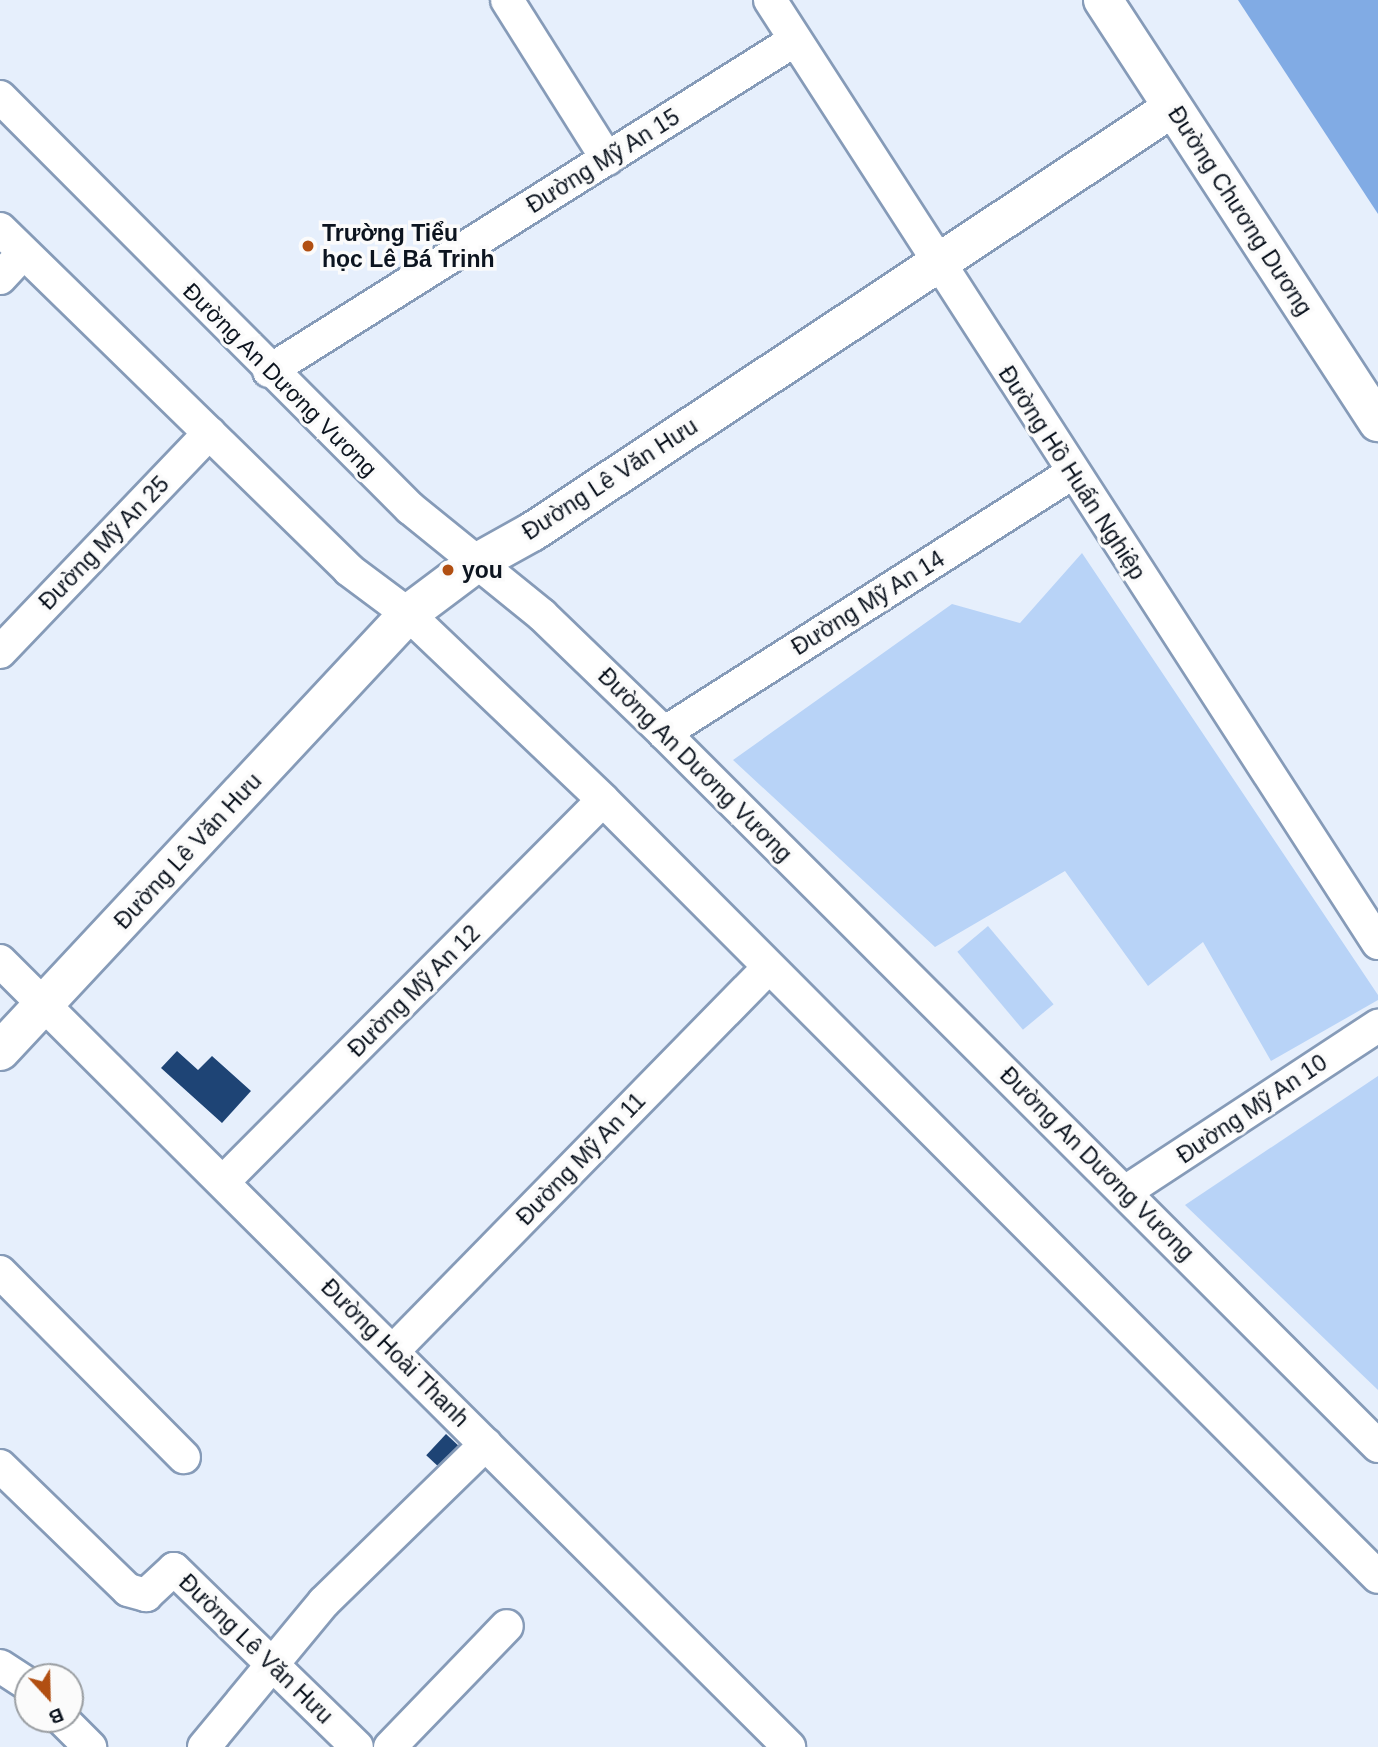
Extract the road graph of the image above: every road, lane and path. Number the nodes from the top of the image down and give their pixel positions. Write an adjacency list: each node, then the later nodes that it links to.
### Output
1 (507, 0): 7 (street)
2 (770, 0): 4 (street, Đường Hồ Huấn Nghiệp)
3 (1103, 0): 6 (street, Đường Chương Dương)
4 (795, 40): 7 (street, Đường Mỹ An 15); 10 (street, Đường Hồ Huấn Nghiệp)
5 (0, 97): 12 (street, Đường An Dương Vương)
6 (1172, 108): 10 (street, Đường Lê Văn Hưu); 13 (street, Đường Chương Dương)
7 (607, 159): 12 (street, Đường Mỹ An 15)
8 (0, 229): 9 (street)
9 (23, 253): 11 (street); 14 (street)
10 (937, 260): 15 (street, Đường Hồ Huấn Nghiệp); 16 (street, Đường Lê Văn Hưu)
11 (0, 278)
12 (269, 371): 16 (street, Đường An Dương Vương)
13 (1378, 422)
14 (209, 433): 17 (street); 18 (street, Đường Mỹ An 25)
15 (1071, 474): 19 (street, Đường Mỹ An 14); 21 (street, Đường Hồ Huấn Nghiệp)
16 (476, 563): 17 (street, Đường Lê Văn Hưu); 19 (street, Đường An Dương Vương)
17 (408, 614): 20 (street); 24 (street, Đường Lê Văn Hưu)
18 (0, 652)
19 (664, 733): 28 (street, Đường An Dương Vương)
20 (603, 800): 23 (street); 27 (street, Đường Mỹ An 12)
21 (1378, 943)
22 (0, 961): 24 (street, Đường Hoài Thanh)
23 (769, 967): 30 (street, Đường Mỹ An 11); 35 (street)
24 (45, 1005): 26 (street, Đường Lê Văn Hưu); 27 (street, Đường Hoài Thanh)
25 (1378, 1026): 28 (street, Đường Mỹ An 10)
26 (0, 1051)
27 (224, 1181): 30 (street, Đường Hoài Thanh)
28 (1125, 1192): 32 (street, Đường An Dương Vương)
29 (0, 1272): 33 (street)
30 (393, 1351): 31 (street, Đường Hoài Thanh)
31 (486, 1444): 37 (street); 43 (street, Đường Hoài Thanh)
32 (1378, 1446)
33 (184, 1457)
34 (0, 1465): 37 (street, Đường Lê Văn Hưu)
35 (1378, 1577)
36 (507, 1626): 42 (street)
37 (274, 1667): 40 (street); 41 (street, Đường Lê Văn Hưu)
38 (76, 1733): 39 (street)
39 (90, 1747)
40 (204, 1747)
41 (357, 1747)
42 (390, 1747)
43 (789, 1747)

